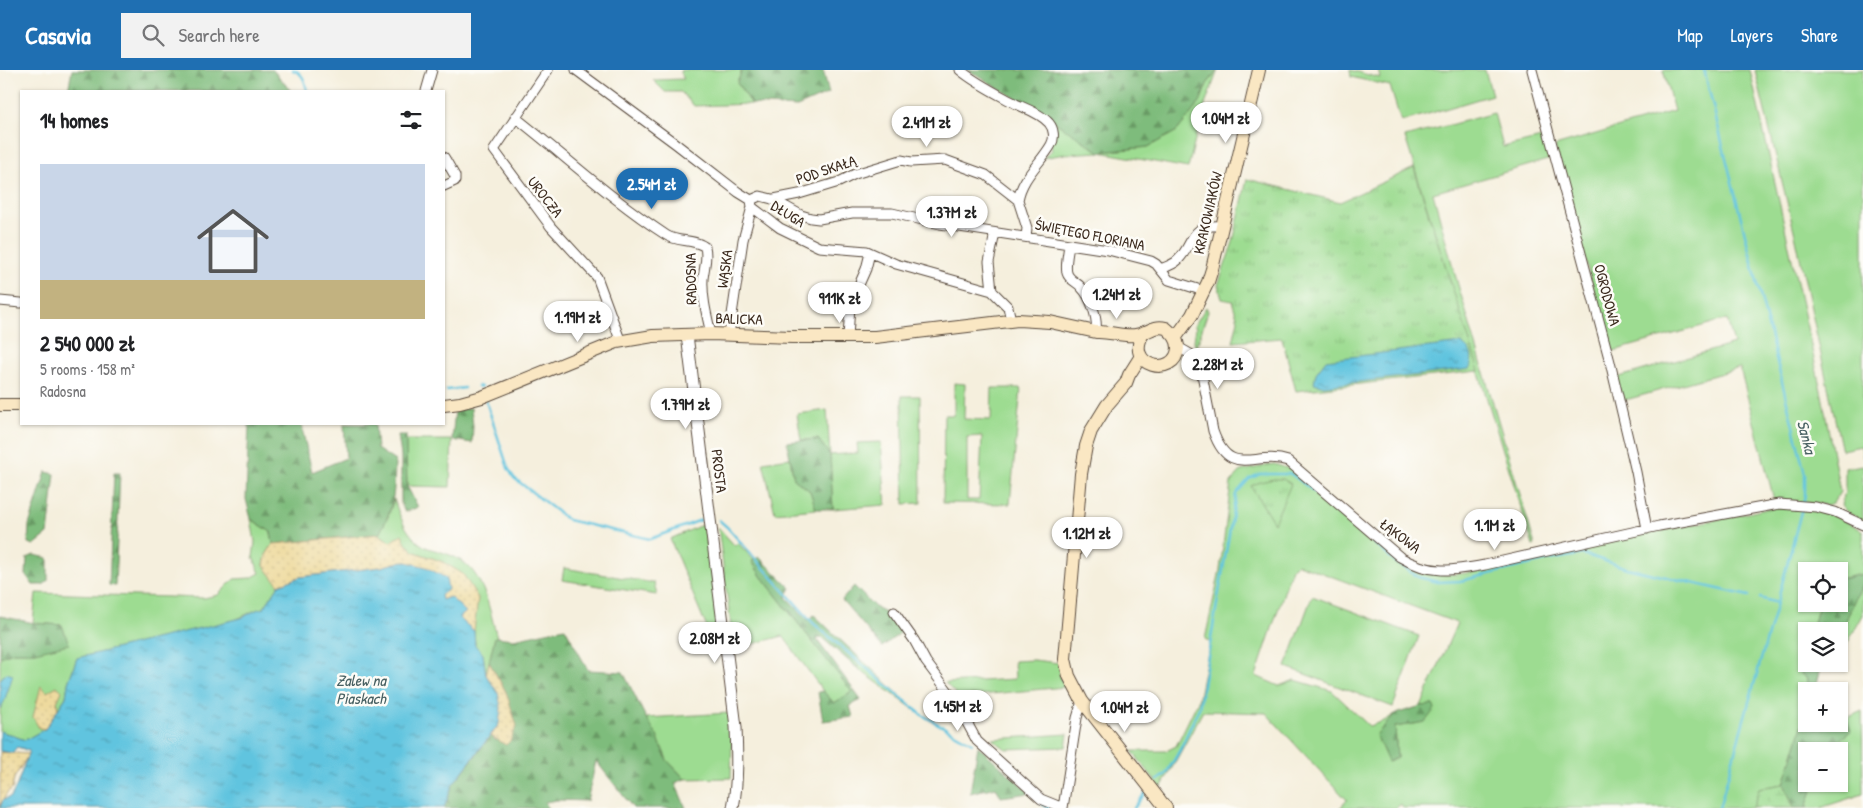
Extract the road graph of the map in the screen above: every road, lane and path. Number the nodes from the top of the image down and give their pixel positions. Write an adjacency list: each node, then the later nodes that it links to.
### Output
1 (432, 70): 7 (street)
2 (548, 70): 8 (street, UROCZA)
3 (576, 70): 13 (street, DŁUGA)
4 (960, 70): 12 (street)
5 (1259, 70): 14 (main road, KRAKOWIAKÓW)
6 (1532, 70): 40 (street, OGRODOWA)
7 (426, 90)
8 (515, 117): 27 (street, RADOSNA); 32 (street, UROCZA)
9 (445, 158): 10 (street)
10 (445, 186)
11 (772, 199): 12 (street, POD SKAŁĄ); 13 (street); 15 (street, ŚWIĘTEGO FLORIANA)
12 (1018, 200): 16 (street)
13 (751, 203): 18 (street, DŁUGA); 29 (street, WĄSKA)
14 (1222, 226): 19 (street, ŚWIĘTEGO FLORIANA); 21 (main road, KRAKOWIAKÓW)
15 (995, 233): 16 (street, ŚWIĘTEGO FLORIANA); 20 (street)
16 (1026, 237): 17 (street, ŚWIĘTEGO FLORIANA)
17 (1069, 245): 19 (street, ŚWIĘTEGO FLORIANA); 25 (street)
18 (870, 253): 20 (street, DŁUGA); 30 (street)
19 (1160, 268): 21 (street, ŚWIĘTEGO FLORIANA)
20 (992, 291): 24 (street)
21 (1204, 292): 31 (main road, KRAKOWIAKÓW)
22 (0, 302): 23 (street)
23 (20, 304)
24 (1011, 320): 25 (main road, BALICKA); 30 (main road, BALICKA)
25 (1096, 332): 26 (main road, BALICKA); 34 (main road, BALICKA)
26 (1144, 332): 31 (main road); 34 (main road)
27 (711, 334): 28 (main road, BALICKA); 29 (main road, BALICKA)
28 (687, 335): 32 (main road, BALICKA); 43 (street, PROSTA)
29 (729, 335): 30 (main road, BALICKA)
30 (848, 338)
31 (1173, 338): 33 (street, ŁĄKOWA); 35 (main road)
32 (617, 342): 38 (main road, BALICKA)
33 (1190, 355): 35 (street); 40 (street, ŁĄKOWA)
34 (1143, 356): 35 (main road); 42 (main road)
35 (1172, 360)
36 (0, 404): 37 (main road)
37 (20, 405)
38 (445, 405)
39 (1863, 525): 40 (street, ŁĄKOWA)
40 (1647, 529)
41 (894, 612): 44 (street)
42 (1082, 701): 44 (street); 45 (main road)
43 (732, 808)
44 (1063, 808)
45 (1166, 808)

